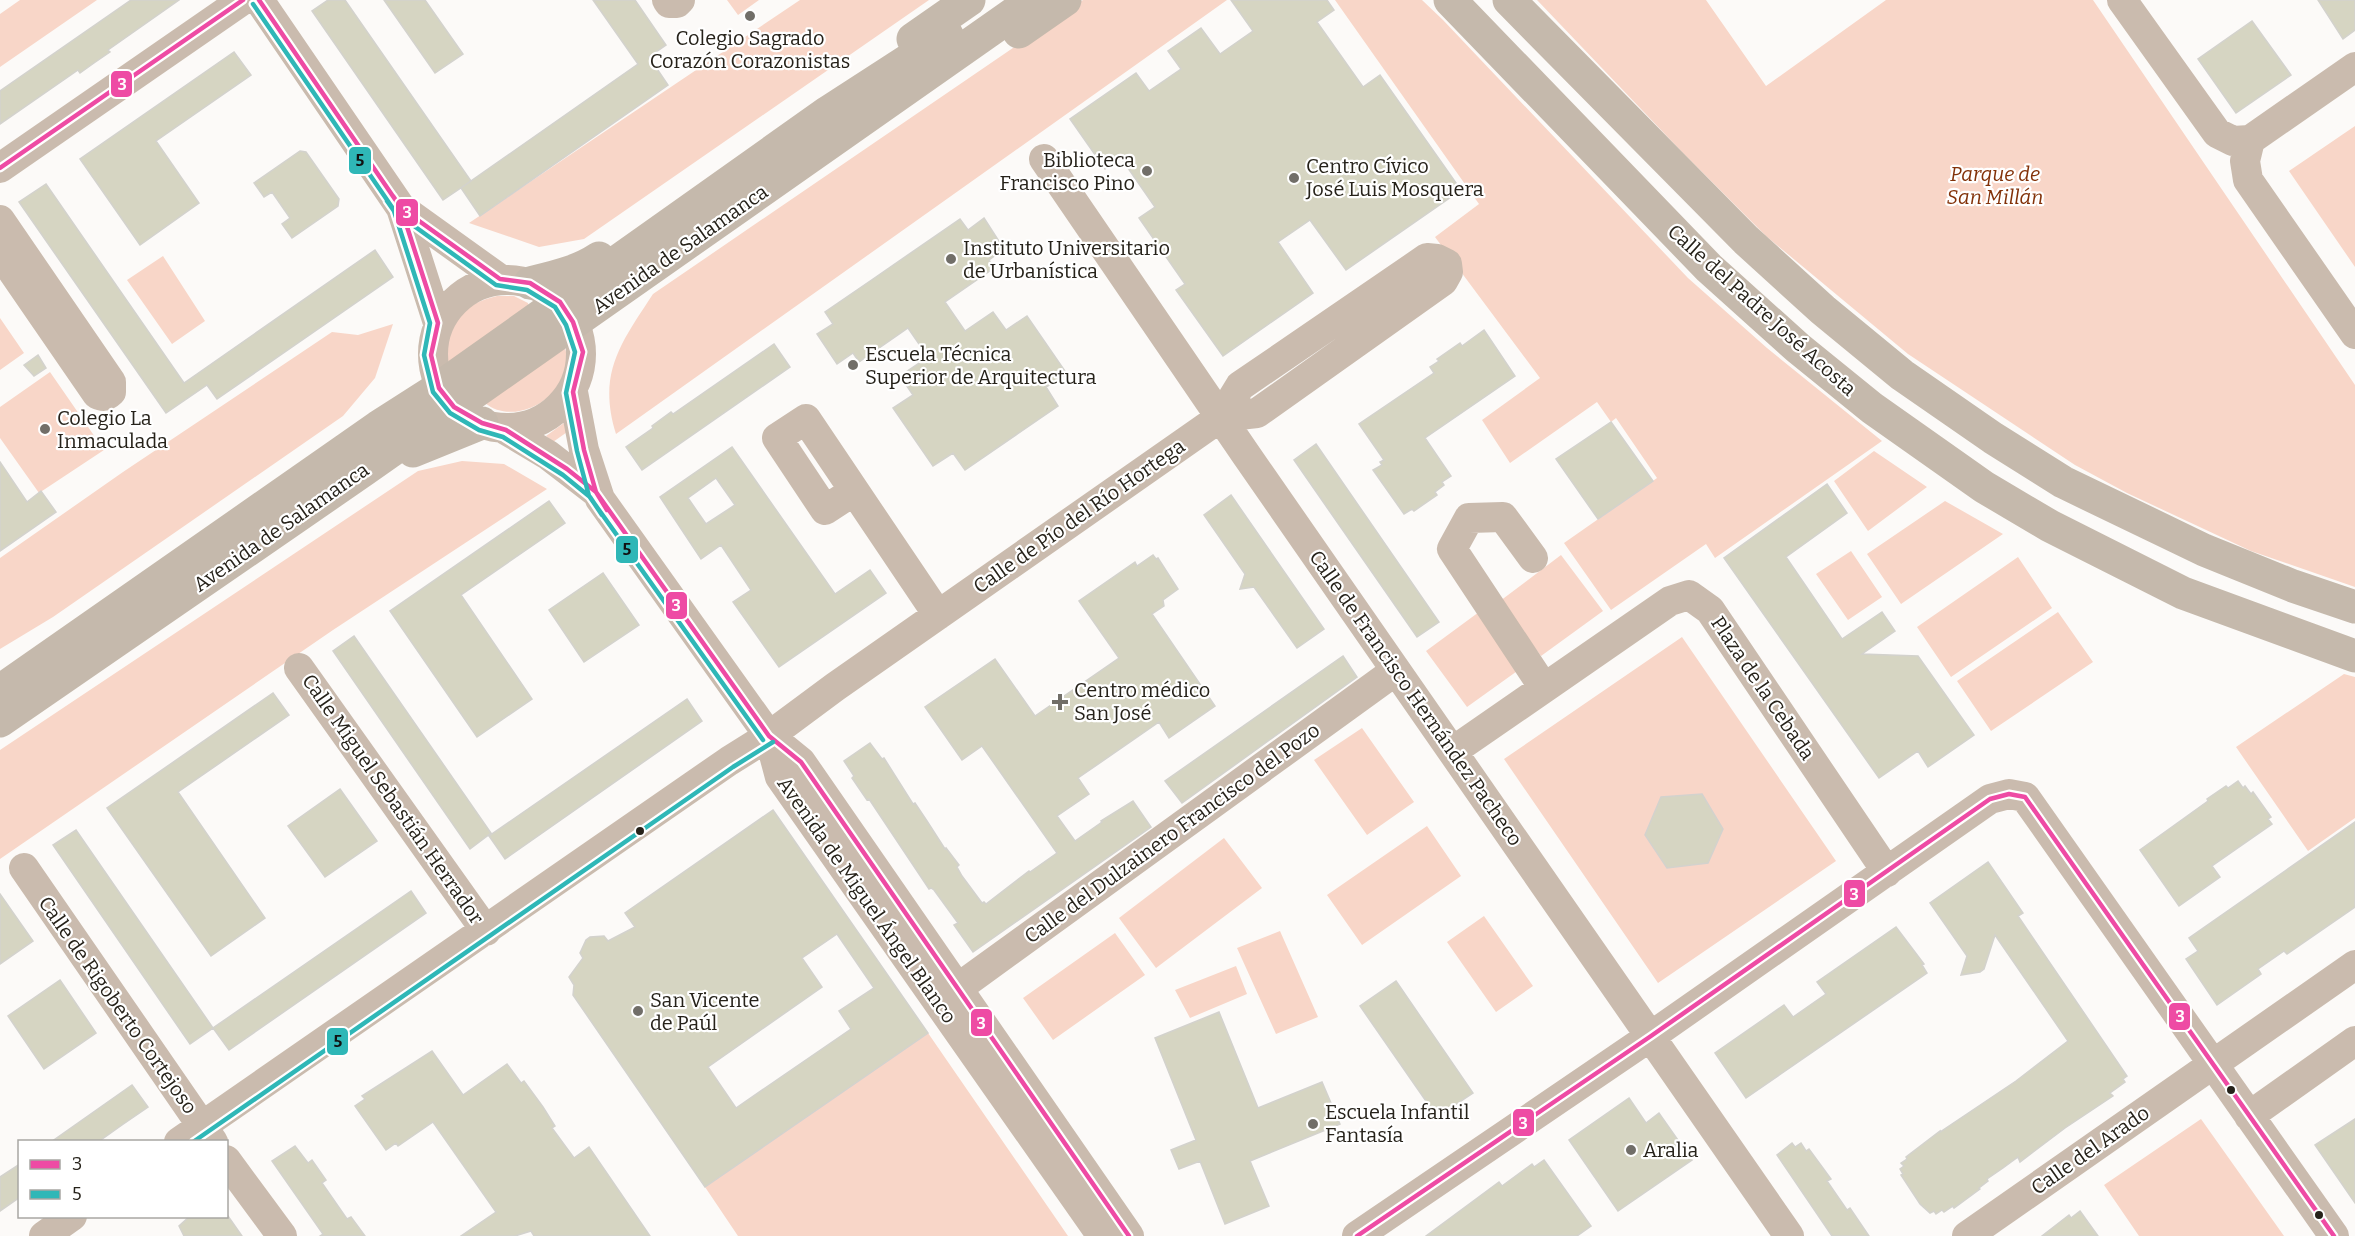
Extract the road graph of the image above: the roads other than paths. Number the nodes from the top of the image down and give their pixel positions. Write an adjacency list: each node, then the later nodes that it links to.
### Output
1 (243, 0): 16 (street)
2 (260, 0): 17 (street)
3 (667, 0): 4 (street)
4 (680, 0)
5 (969, 0): 13 (highway)
6 (998, 0): 13 (highway, Avenida de Salamanca)
7 (1033, 0): 13 (highway, Avenida de Salamanca)
8 (1065, 0): 13 (highway)
9 (1450, 0): 35 (highway, Calle del Padre José Acosta)
10 (1509, 0): 33 (highway, Calle del Padre José Acosta)
11 (2122, 0): 14 (street)
12 (2355, 67): 14 (street)
13 (836, 123): 19 (highway, Avenida de Salamanca); 22 (highway, Avenida de Salamanca)
14 (2250, 140): 24 (street)
15 (1044, 159): 27 (street, Calle de Francisco Hernández Pacheco)
16 (0, 168)
17 (401, 208): 21 (street); 23 (street)
18 (0, 220): 20 (street)
19 (629, 251): 21 (highway); 22 (highway, Avenida de Salamanca)
20 (0, 253)
21 (515, 281): 22 (street); 23 (street)
22 (567, 312): 25 (street); 26 (highway, Avenida de Salamanca)
23 (438, 323): 26 (street)
24 (2355, 334)
25 (573, 392): 28 (street); 31 (street, Avenida de Miguel Ángel Blanco)
26 (446, 397): 28 (street, Avenida de Miguel Ángel Blanco); 29 (highway, Avenida de Salamanca); 39 (highway, Avenida de Salamanca)
27 (1221, 417): 27 (street, Calle de Pío del Río Hortega); 34 (street, Calle de Pío del Río Hortega); 42 (street, Calle de Francisco Hernández Pacheco)
28 (494, 427): 29 (highway); 31 (street, Avenida de Miguel Ángel Blanco)
29 (364, 470): 40 (highway, Avenida de Salamanca)
30 (854, 491): 34 (street)
31 (596, 492): 41 (street, Avenida de Miguel Ángel Blanco)
32 (1533, 558): 38 (street)
33 (2355, 607)
34 (938, 615): 41 (street, Calle de Pío del Río Hortega)
35 (2355, 656)
36 (299, 668): 45 (street, Calle Miguel Sebastián Herrador)
37 (1387, 677): 47 (street, Calle del Dulzainero Francisco del Pozo)
38 (1544, 688): 42 (street, Plaza de la Cebada); 44 (street, Plaza de la Cebada)
39 (0, 691)
40 (0, 722)
41 (769, 736): 45 (street, Calle de Pío del Río Hortega); 47 (street, Avenida de Miguel Ángel Blanco); 57 (street, Avenida de Miguel Ángel Blanco)
42 (1453, 751): 48 (street, Calle de Francisco Hernández Pacheco)
43 (24, 868): 52 (street, Calle de Rigoberto Cortejoso)
44 (1887, 872): 48 (street); 50 (street)
45 (486, 931): 52 (street, Calle de Pío del Río Hortega)
46 (2355, 965): 50 (street, Calle del Arado)
47 (958, 988): 58 (street, Avenida de Miguel Ángel Blanco)
48 (1651, 1036): 59 (street); 60 (street, Calle de Francisco Hernández Pacheco)
49 (2355, 1041): 51 (street)
50 (2212, 1065): 51 (street); 61 (street, Calle del Arado)
51 (2249, 1116): 62 (street)
52 (198, 1136)
53 (228, 1163): 56 (street)
54 (69, 1218): 55 (street)
55 (44, 1236)
56 (282, 1236)
57 (1102, 1236)
58 (1129, 1236)
59 (1357, 1236)
60 (1789, 1236)
61 (1967, 1236)
62 (2334, 1236)

